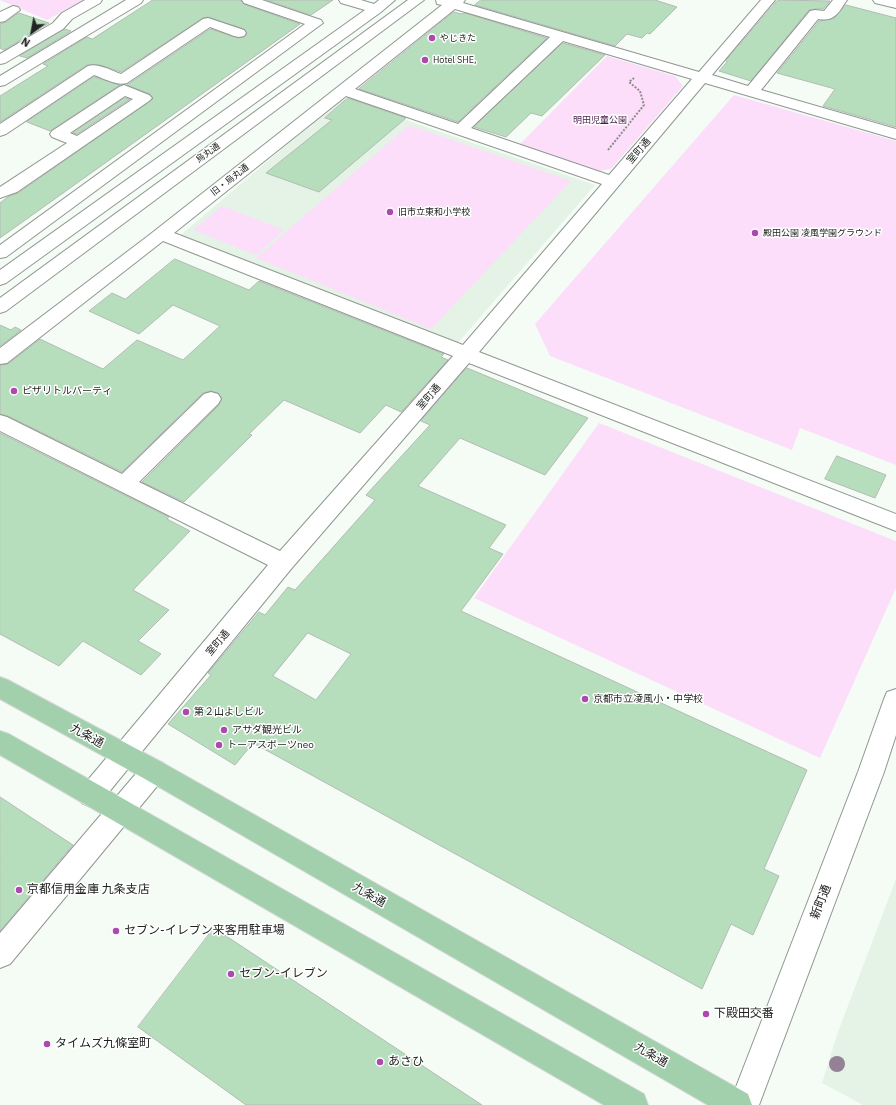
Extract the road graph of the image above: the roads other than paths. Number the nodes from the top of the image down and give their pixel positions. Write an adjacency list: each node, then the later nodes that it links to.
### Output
1 (95, 0): 16 (street)
2 (136, 0): 18 (street)
3 (248, 0): 29 (street)
4 (346, 0): 10 (street)
5 (417, 0): 31 (street, 烏丸通)
6 (768, 0): 17 (street, 室町通)
7 (840, 0): 21 (street)
8 (880, 0): 11 (street)
9 (450, 1): 15 (street); 20 (street, 旧・烏丸通)
10 (382, 4): 30 (street, 烏丸通)
11 (896, 4)
12 (13, 10): 13 (street)
13 (0, 18)
14 (239, 33): 19 (street)
15 (561, 35): 17 (street); 22 (street)
16 (0, 60)
17 (702, 77): 21 (street); 26 (street, 室町通)
18 (0, 82)
19 (123, 85): 23 (street); 25 (street); 25 (street)
20 (344, 90): 22 (street); 28 (street, 旧・烏丸通)
21 (752, 91): 24 (street)
22 (460, 130): 26 (street)
23 (0, 131)
24 (896, 134)
25 (79, 142): 27 (street)
26 (613, 182): 32 (street, 室町通)
27 (0, 193)
28 (161, 234): 32 (street); 33 (street, 旧・烏丸通)
29 (0, 253)
30 (0, 279)
31 (0, 307)
32 (467, 353): 37 (street); 38 (street, 室町通)
33 (0, 358)
34 (211, 399): 36 (street)
35 (0, 422): 36 (street)
36 (124, 484): 38 (street)
37 (896, 522)
38 (284, 563): 42 (street, 室町通)
39 (0, 687): 42 (main road, 九条通)
40 (896, 699): 49 (street, 新町通)
41 (0, 742): 44 (main road)
42 (124, 756): 43 (main road, 九条通); 44 (street, 室町通)
43 (154, 771): 45 (street); 48 (main road, 九条通)
44 (91, 795): 45 (main road)
45 (120, 811): 46 (street); 47 (main road)
46 (0, 954)
47 (633, 1105)
48 (737, 1105)
49 (744, 1105)

